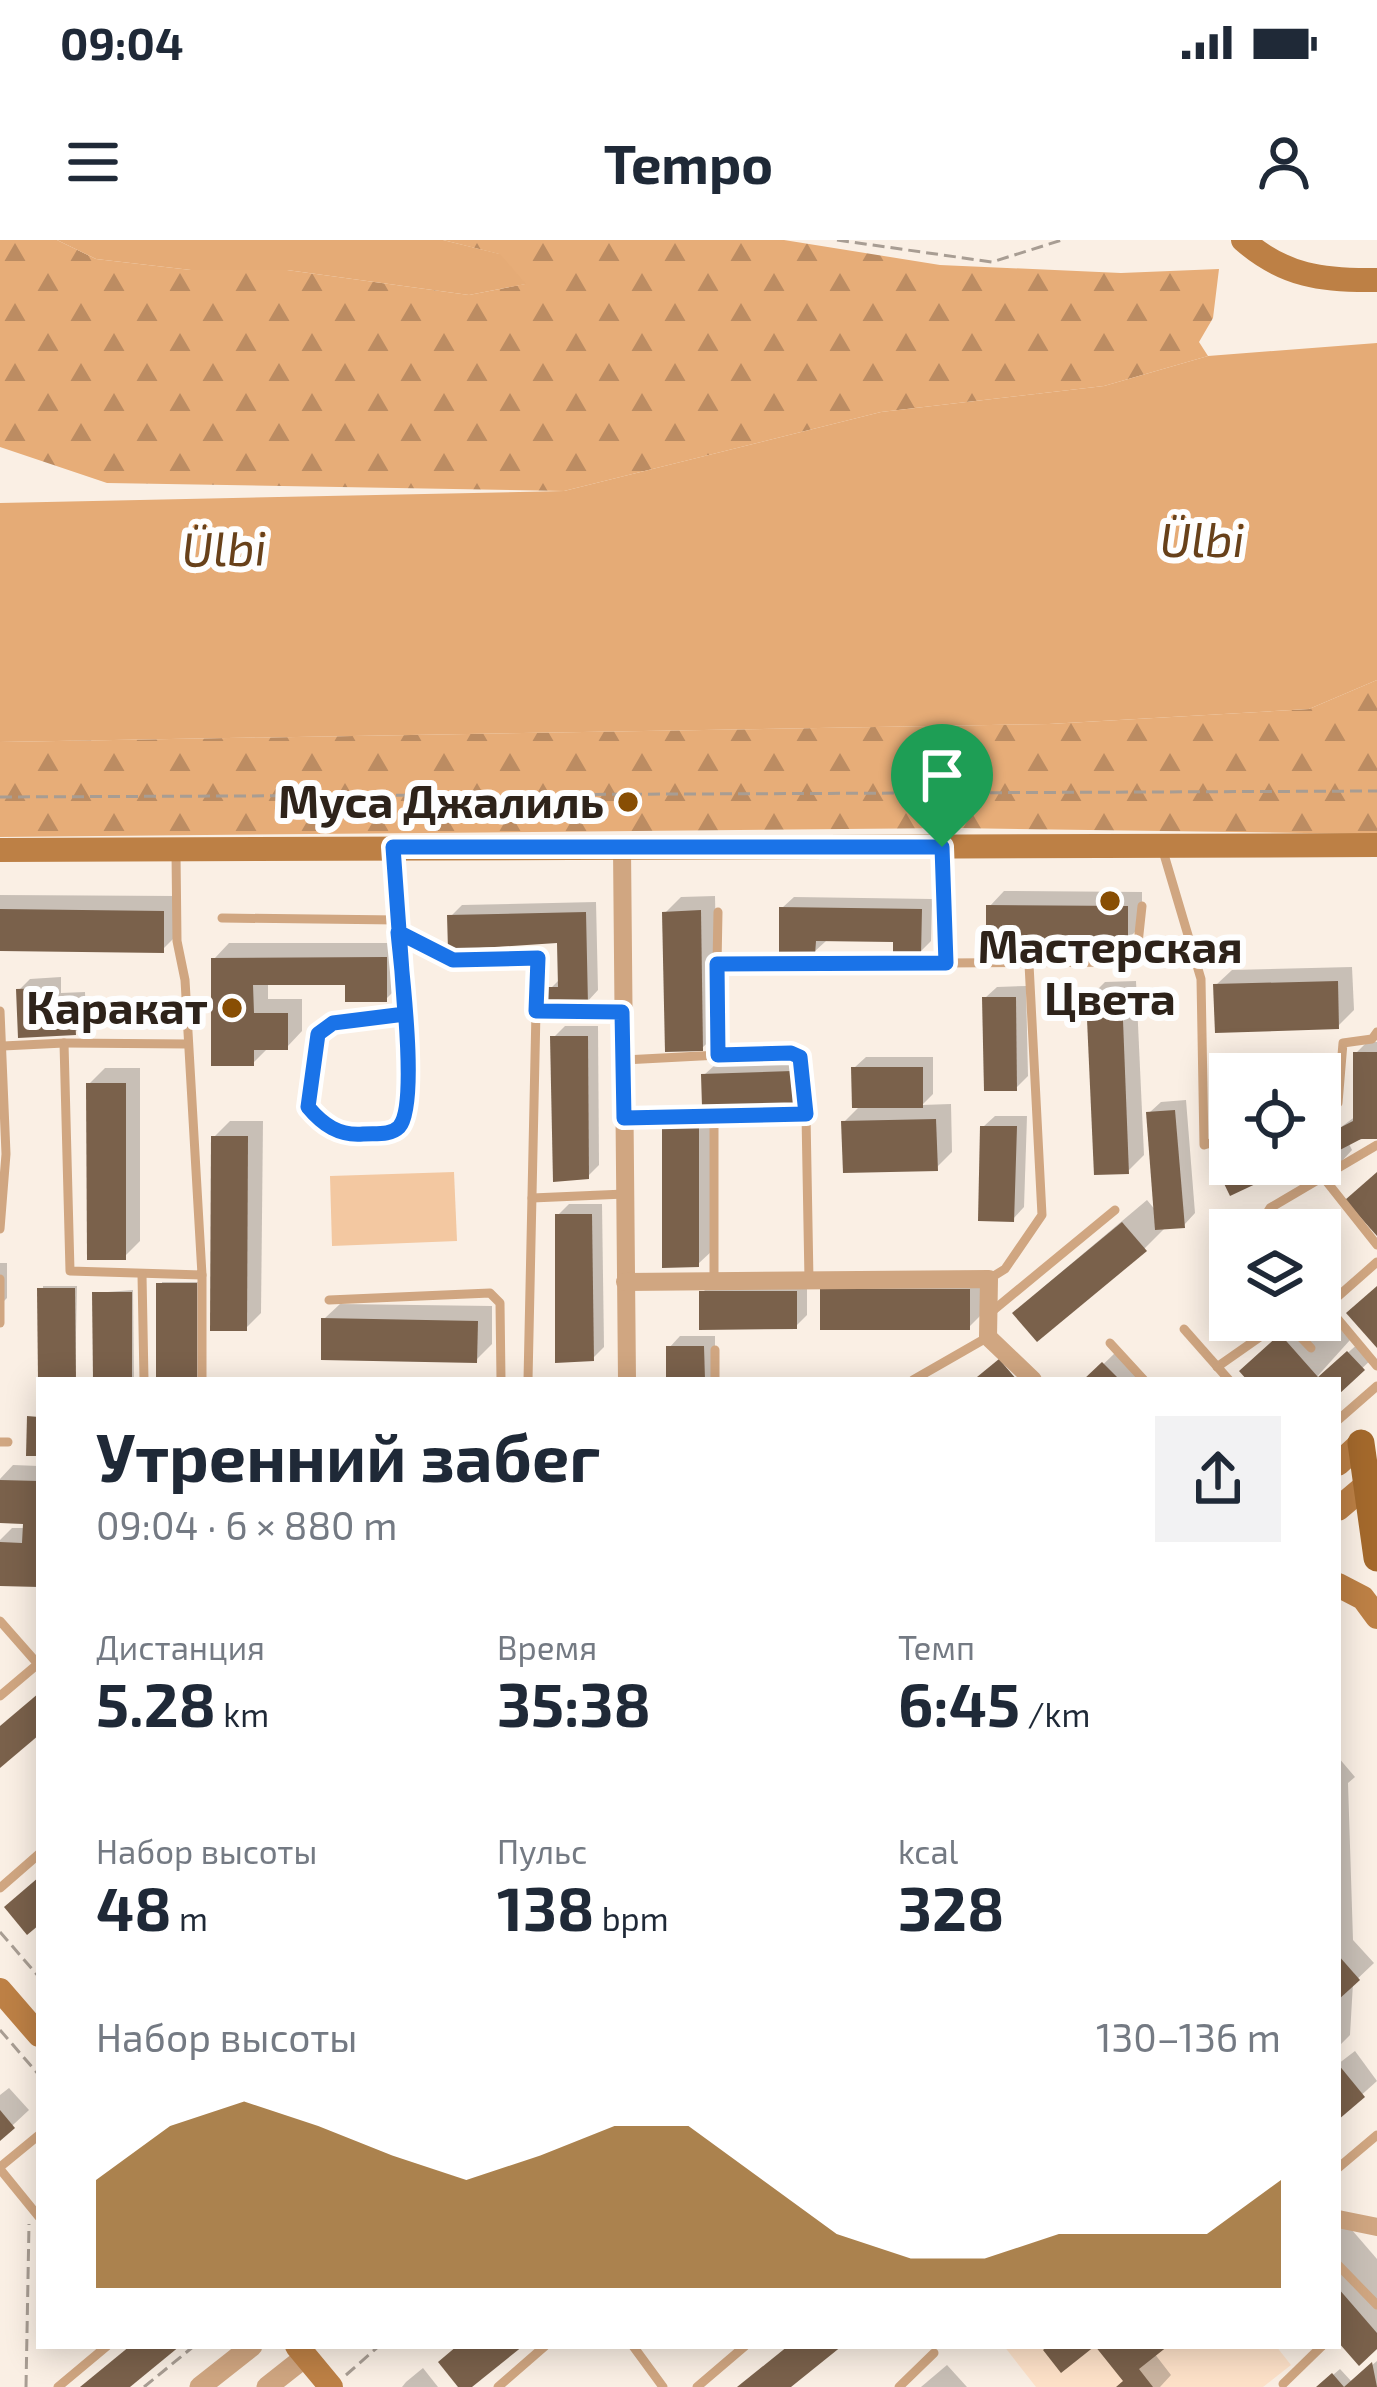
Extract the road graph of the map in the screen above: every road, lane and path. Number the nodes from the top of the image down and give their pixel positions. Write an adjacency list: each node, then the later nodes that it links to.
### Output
1 (837, 240): 2 (path)
2 (1062, 240)
3 (1243, 240): 4 (main road)
4 (1377, 280)
5 (1377, 791): 6 (path)
6 (0, 797)
7 (1377, 845): 8 (main road)
8 (1161, 846): 10 (main road); 35 (lane)
9 (393, 847): 11 (main road); 12 (main road); 17 (lane)
10 (942, 847): 12 (main road); 18 (lane)
11 (176, 848): 13 (main road); 27 (lane)
12 (622, 849): 23 (street)
13 (0, 850)
14 (1142, 906): 20 (lane)
15 (718, 912): 19 (lane)
16 (222, 918): 17 (lane)
17 (398, 926): 22 (lane); 24 (lane)
18 (946, 963): 19 (lane); 20 (lane)
19 (717, 964): 29 (lane)
20 (1029, 964): 51 (lane)
21 (0, 1010): 28 (lane)
22 (536, 1011): 23 (lane); 42 (lane)
23 (622, 1012): 30 (street)
24 (405, 1014): 24 (lane)
25 (1377, 1032): 31 (lane)
26 (64, 1043): 27 (lane); 28 (lane); 48 (lane)
27 (188, 1044): 49 (lane)
28 (3, 1046): 37 (lane)
29 (718, 1055): 30 (lane); 32 (lane)
30 (624, 1060): 33 (street)
31 (1341, 1067)
32 (806, 1114): 34 (lane); 52 (lane)
33 (624, 1118): 34 (lane); 41 (street)
34 (714, 1118): 54 (lane)
35 (1209, 1143)
36 (1377, 1145): 38 (lane)
37 (3, 1154): 45 (lane)
38 (1341, 1166)
39 (1309, 1185): 43 (lane)
40 (1329, 1185): 46 (lane)
41 (625, 1194): 42 (lane); 53 (street)
42 (532, 1198): 70 (lane)
43 (1269, 1209)
44 (1115, 1210): 57 (lane)
45 (0, 1229)
46 (1377, 1244)
47 (1377, 1262): 55 (lane)
48 (142, 1275): 49 (lane); 67 (lane)
49 (202, 1275): 68 (lane)
50 (0, 1279): 58 (lane)
51 (989, 1279): 52 (street); 57 (street)
52 (809, 1280): 54 (street)
53 (626, 1282): 54 (street); 71 (street)
54 (714, 1282)
55 (1341, 1289)
56 (329, 1300): 69 (lane)
57 (989, 1314): 61 (street)
58 (0, 1323)
59 (1341, 1323): 65 (lane)
60 (1184, 1329): 66 (lane)
61 (988, 1337): 73 (lane); 74 (street)
62 (1111, 1343): 75 (lane)
63 (1311, 1348): 66 (lane)
64 (715, 1349): 72 (lane)
65 (1377, 1366)
66 (1217, 1367): 76 (lane)
67 (144, 1377)
68 (202, 1377)
69 (501, 1377)
70 (528, 1377)
71 (627, 1377)
72 (715, 1377)
73 (918, 1377)
74 (1030, 1377)
75 (1141, 1377)
76 (1225, 1377)
77 (1377, 1386): 78 (lane)
78 (1341, 1417)
79 (1372, 1440): 80 (main road); 81 (main road)
80 (1341, 1462)
81 (1372, 1480): 82 (main road); 83 (main road)
82 (1341, 1506)
83 (1377, 1558)
84 (1341, 1587): 85 (main road)
85 (1377, 1617)
86 (0, 1621): 87 (lane)
87 (36, 1661)
88 (36, 1665): 89 (lane)
89 (0, 1696)
90 (36, 1857): 91 (lane)
91 (0, 1888)
92 (0, 1932): 93 (path)
93 (36, 1974)
94 (0, 1990): 96 (main road)
95 (0, 2030): 97 (path)
96 (36, 2031)
97 (36, 2072)
98 (1377, 2135): 100 (lane)
99 (36, 2138): 101 (lane)
100 (1341, 2165)
101 (0, 2168): 102 (lane)
102 (29, 2204): 103 (lane); 119 (path)
103 (36, 2213)
104 (1341, 2220): 105 (street)
105 (1377, 2227)
106 (1341, 2268): 107 (lane)
107 (1377, 2305)
108 (103, 2349): 120 (lane)
109 (190, 2349): 121 (path)
110 (247, 2349): 122 (street)
111 (375, 2349): 124 (path)
112 (542, 2349): 125 (lane)
113 (635, 2349): 126 (lane)
114 (741, 2349): 127 (lane)
115 (1319, 2349): 118 (lane)
116 (307, 2350): 123 (street); 124 (main road)
117 (934, 2353): 128 (lane)
118 (1283, 2384)
119 (26, 2387)
120 (58, 2387)
121 (144, 2387)
122 (200, 2387)
123 (267, 2387)
124 (330, 2387)
125 (498, 2387)
126 (663, 2387)
127 (697, 2387)
128 (899, 2387)

